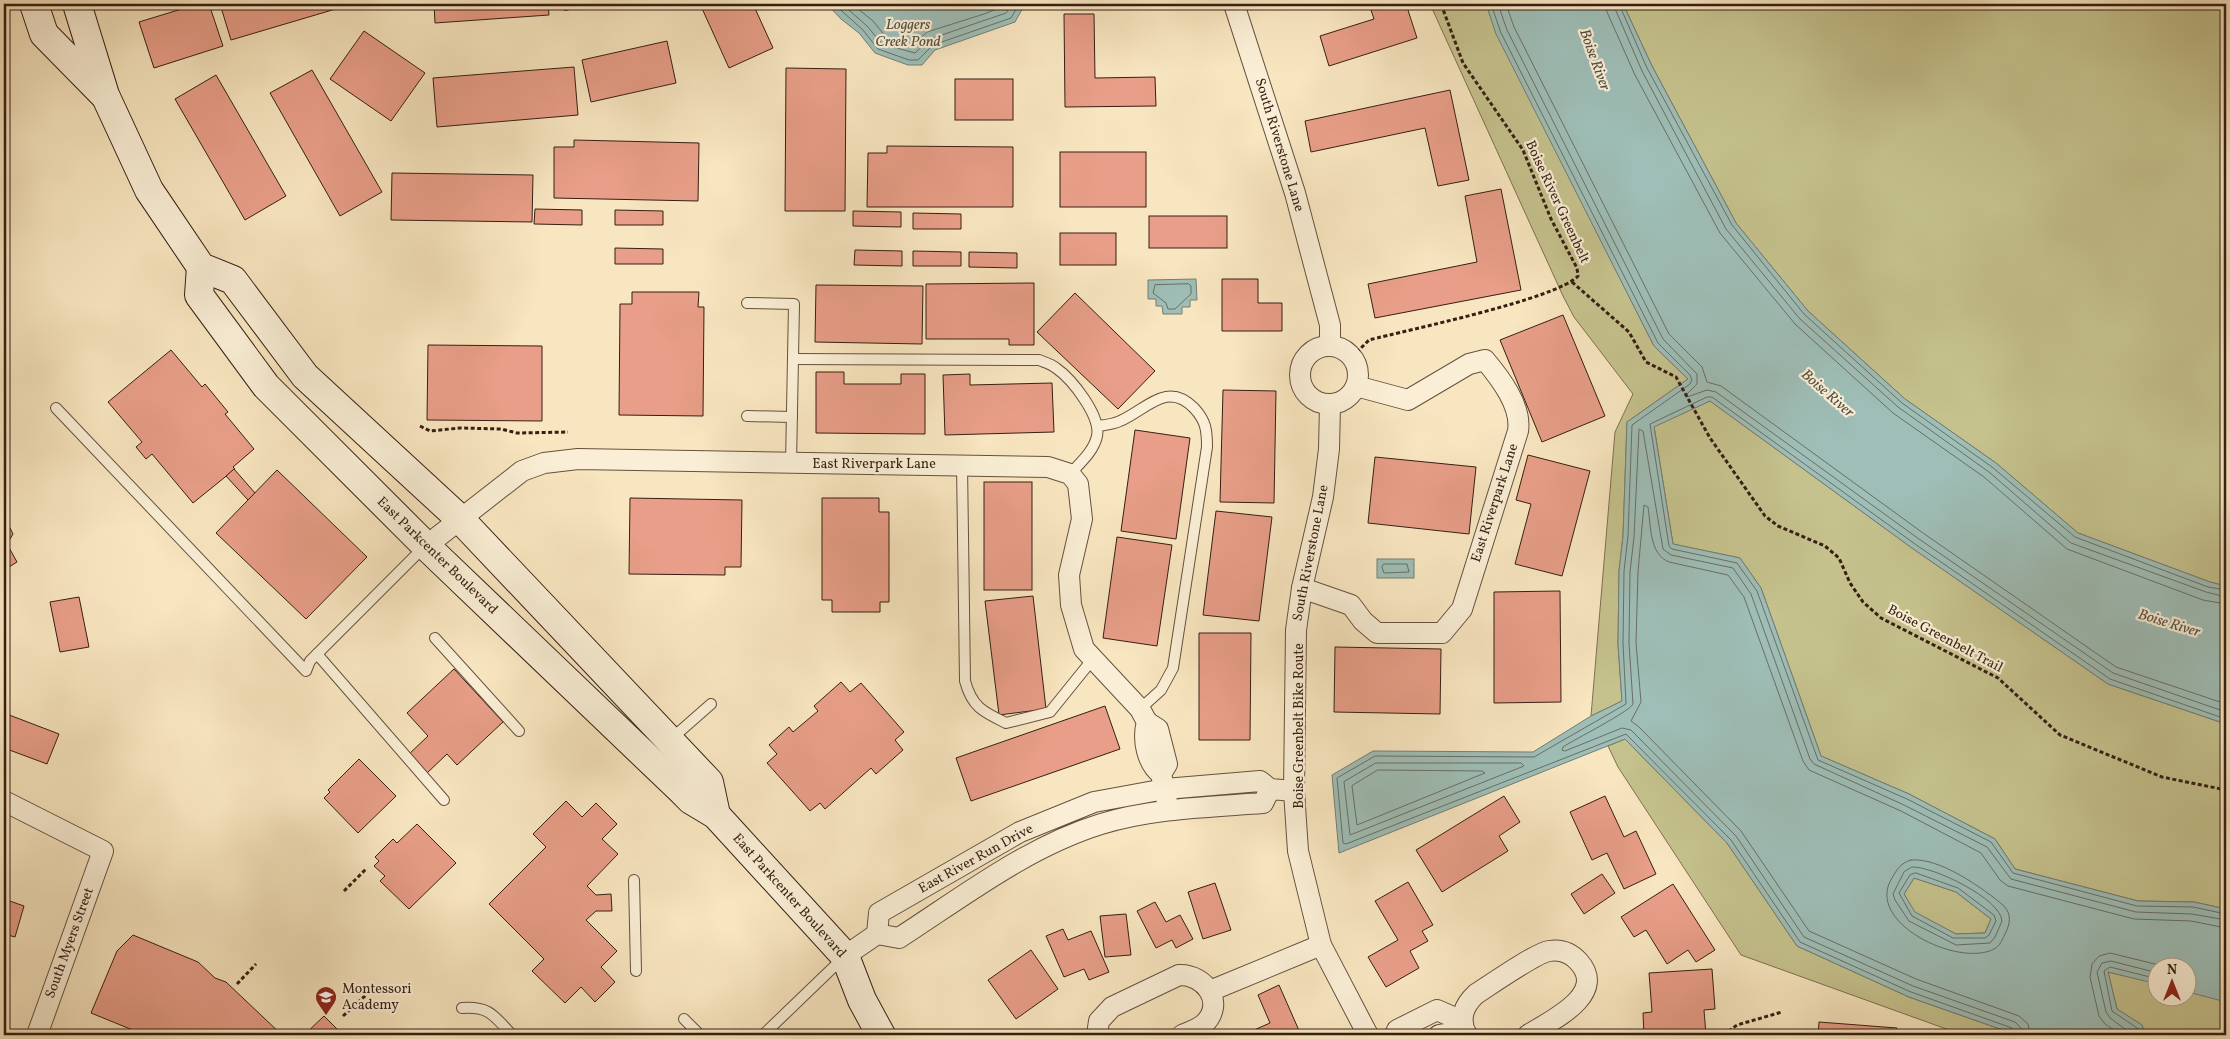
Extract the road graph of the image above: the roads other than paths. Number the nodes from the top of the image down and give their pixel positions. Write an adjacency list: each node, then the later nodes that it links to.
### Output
1 (34, 4): 4 (main road)
2 (77, 4): 4 (main road)
3 (1234, 4): 7 (street, South Riverstone Lane)
4 (105, 95): 5 (main road)
5 (201, 267): 18 (main road); 19 (main road, East Parkcenter Boulevard)
6 (747, 303): 8 (lane)
7 (1330, 346): 9 (street); 10 (street)
8 (793, 359): 13 (lane); 14 (lane)
9 (1359, 387): 10 (street); 20 (street, East Riverpark Lane)
10 (1330, 405): 20 (street, South Riverstone Lane)
11 (56, 408): 22 (lane)
12 (747, 416): 13 (lane)
13 (792, 417): 15 (lane)
14 (1098, 426): 17 (lane); 25 (lane)
15 (791, 464): 16 (street, East Riverpark Lane); 18 (street, East Riverpark Lane)
16 (962, 464): 17 (street, East Riverpark Lane); 23 (lane)
17 (1070, 474): 23 (street)
18 (460, 519): 19 (street, East Riverpark Lane); 27 (main road)
19 (426, 546): 22 (lane); 34 (main road, East Parkcenter Boulevard)
20 (1302, 588): 30 (street, South Riverstone Lane)
21 (435, 638): 26 (lane)
22 (317, 654): 31 (lane)
23 (1092, 660): 25 (street)
24 (711, 704): 27 (lane)
25 (1143, 716): 28 (street)
26 (519, 731)
27 (670, 740): 34 (main road)
28 (1163, 782): 29 (street, East River Run Drive); 33 (street); 36 (street, East River Run Drive)
29 (1270, 788): 30 (street, East River Run Drive); 33 (street, East River Run Drive)
30 (1294, 791): 37 (street)
31 (444, 800)
32 (4, 801): 43 (street, South Myers Street)
33 (1168, 811): 36 (street, East River Run Drive)
34 (716, 815): 38 (main road, East Parkcenter Boulevard)
35 (634, 880): 39 (lane)
36 (877, 934): 38 (street)
37 (1321, 945): 40 (street); 51 (street)
38 (845, 956): 47 (lane); 48 (main road, East Parkcenter Boulevard)
39 (636, 971)
40 (1210, 991): 49 (street); 50 (street)
41 (462, 1008): 45 (lane)
42 (684, 1019): 46 (lane)
43 (40, 1028)
44 (1465, 1028): 52 (street); 53 (street); 54 (street)
45 (512, 1035)
46 (700, 1035)
47 (763, 1035)
48 (881, 1035)
49 (1097, 1035)
50 (1182, 1035)
51 (1368, 1035)
52 (1395, 1035)
53 (1439, 1035)
54 (1528, 1035)

